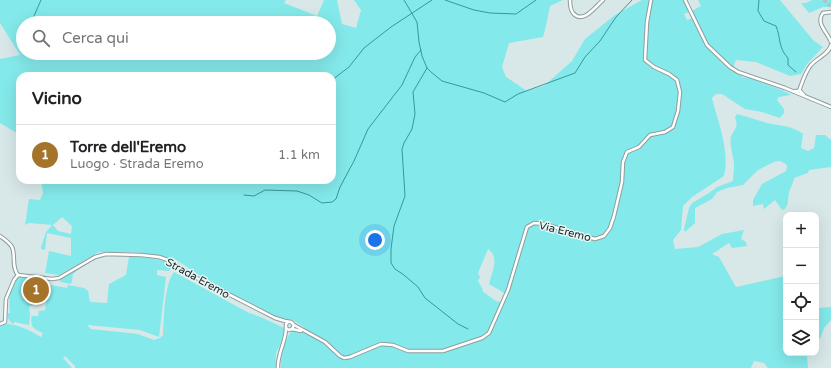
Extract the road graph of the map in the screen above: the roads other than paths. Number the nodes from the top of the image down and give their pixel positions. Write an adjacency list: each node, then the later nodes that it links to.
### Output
1 (570, 0): 2 (street)
2 (603, 0)
3 (650, 0): 17 (street, Via Eremo)
4 (685, 0): 7 (street)
5 (831, 12): 6 (street)
6 (831, 44): 7 (street)
7 (799, 93): 8 (street)
8 (831, 107)
9 (0, 236): 10 (street)
10 (18, 275): 11 (street, Strada Eremo); 13 (street)
11 (274, 318): 12 (street, Strada Eremo); 15 (street, Strada Eremo)
12 (288, 322): 14 (street); 15 (street)
13 (0, 324)
14 (294, 325): 16 (street); 17 (street, Via Eremo)
15 (286, 327): 16 (street); 18 (street)
16 (292, 329): 17 (street, Via Eremo); 18 (street)
17 (306, 332)
18 (285, 339): 19 (street)
19 (278, 368)

